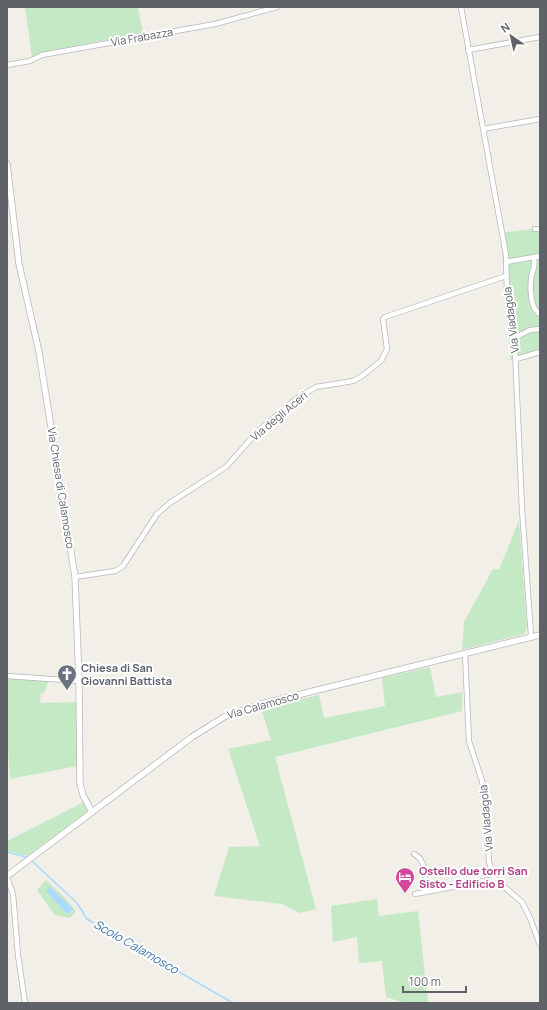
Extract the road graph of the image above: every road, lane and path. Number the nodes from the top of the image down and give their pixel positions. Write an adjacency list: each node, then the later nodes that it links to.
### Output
1 (277, 7): 5 (street, Via Frabazza)
2 (461, 7): 4 (street, Via Viadagola)
3 (540, 37): 4 (street)
4 (468, 50): 7 (street, Via Viadagola)
5 (7, 65)
6 (540, 119): 7 (street)
7 (483, 129): 11 (street, Via Viadagola)
8 (7, 164): 18 (street, Via Chiesa di Calamosco)
9 (540, 256): 10 (street)
10 (534, 257): 11 (street); 13 (street)
11 (506, 262): 12 (street, Via Viadagola)
12 (506, 276): 15 (street, Via Viadagola); 18 (street, Via degli Aceri)
13 (540, 314)
14 (540, 328): 15 (street)
15 (514, 338): 17 (street, Via Viadagola)
16 (540, 352): 17 (street)
17 (516, 359): 20 (street, Via Viadagola)
18 (75, 577): 23 (street, Via Chiesa di Calamosco)
19 (540, 635): 20 (street, Via Calamosco)
20 (531, 636): 21 (street, Via Calamosco)
21 (464, 653): 24 (street, Via Calamosco); 27 (street, Via Viadagola)
22 (7, 676): 23 (street)
23 (79, 681): 24 (street, Via Chiesa di Calamosco)
24 (92, 812): 26 (street, Via Calamosco)
25 (414, 854): 28 (street)
26 (7, 876): 31 (street, Via Calamosco)
27 (496, 879): 28 (street); 30 (street, Via Viadagola)
28 (426, 892): 29 (street)
29 (415, 894)
30 (540, 946)
31 (25, 1003)

